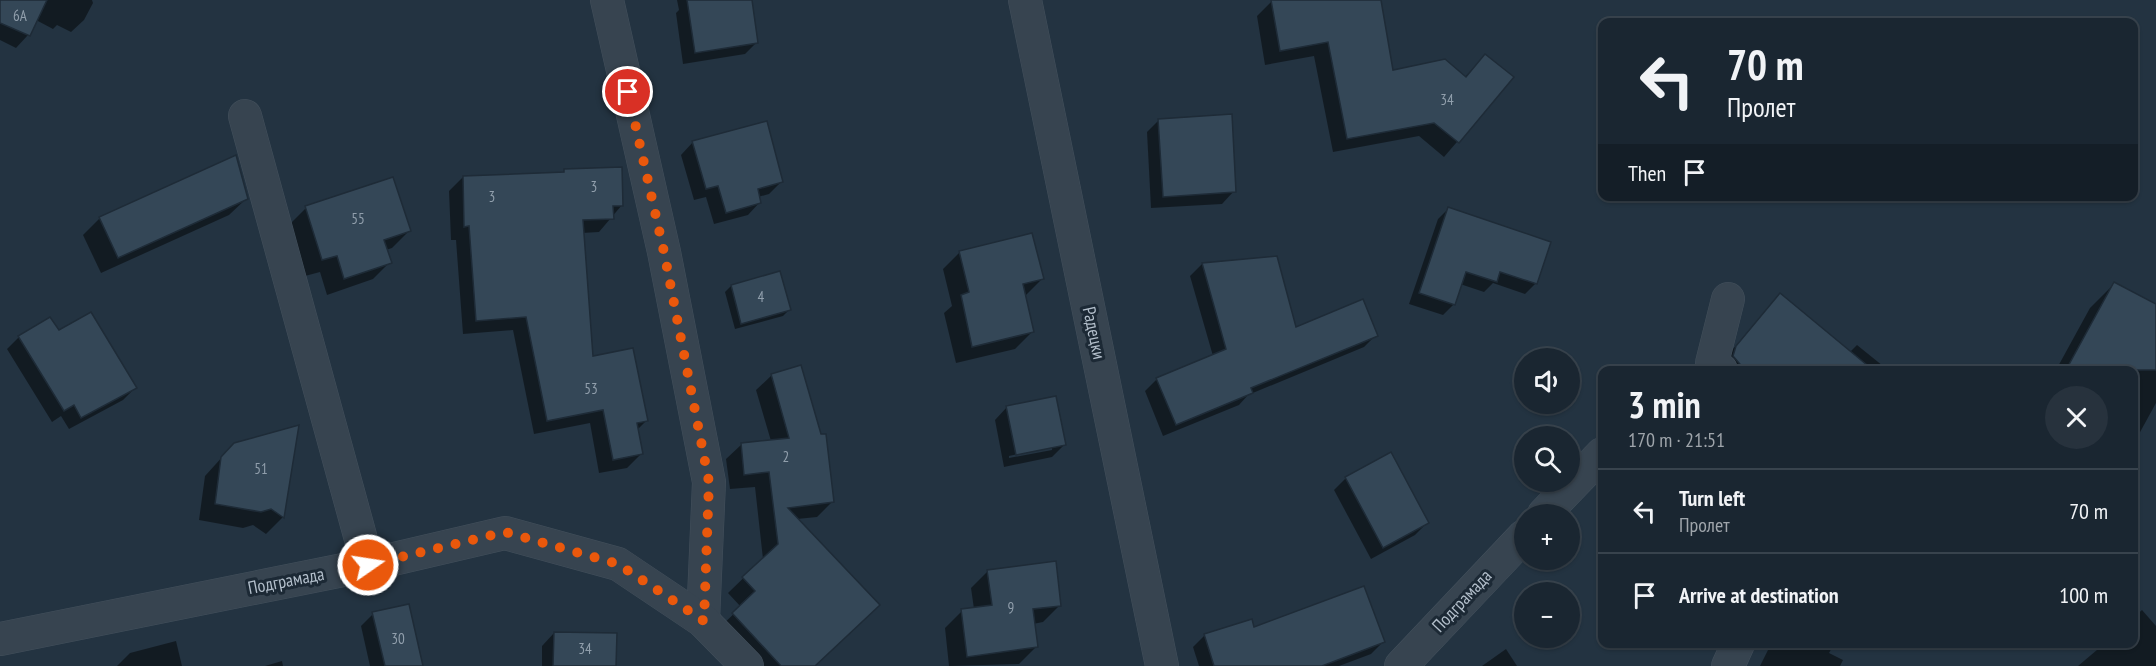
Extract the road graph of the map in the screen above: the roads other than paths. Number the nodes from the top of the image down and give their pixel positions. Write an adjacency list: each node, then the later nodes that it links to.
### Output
1 (607, 0): 10 (street)
2 (1025, 0): 14 (street, Радецки)
3 (245, 116): 9 (street)
4 (1728, 299): 5 (street)
5 (1716, 366)
6 (1598, 458): 7 (street)
7 (1554, 504)
8 (1514, 547): 15 (street, Подграмада)
9 (368, 565): 10 (street, Подграмада); 11 (street, Подграмада)
10 (704, 621): 13 (street, Подграмада)
11 (0, 639)
12 (1736, 648): 16 (street)
13 (747, 666)
14 (1162, 666)
15 (1401, 666)
16 (1728, 666)

